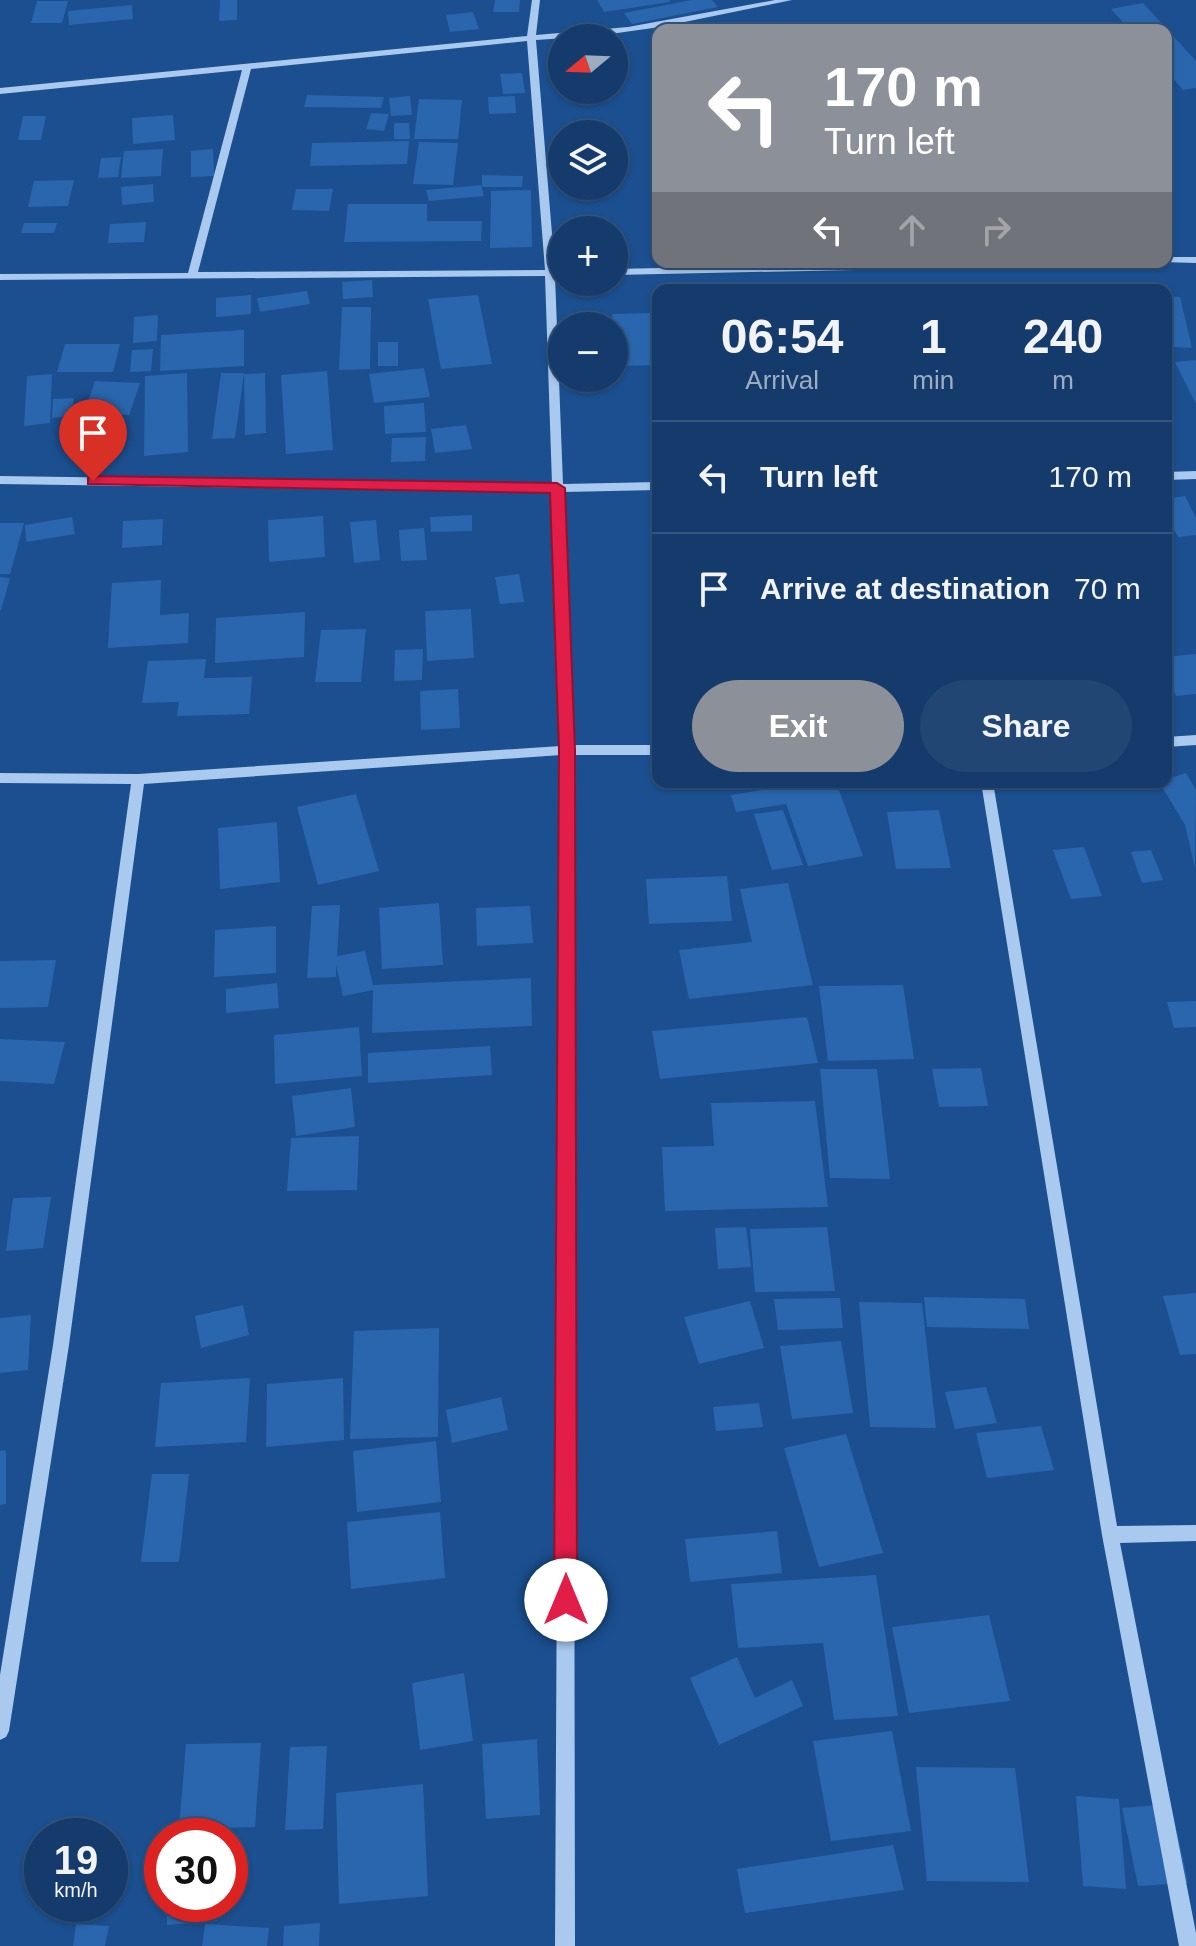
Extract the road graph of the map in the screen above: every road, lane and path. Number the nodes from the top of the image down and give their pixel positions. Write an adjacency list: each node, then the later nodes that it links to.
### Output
1 (536, 0): 5 (street)
2 (788, 0): 3 (street)
3 (667, 24)
4 (652, 27): 5 (street)
5 (531, 38): 6 (street); 8 (street)
6 (247, 67): 7 (street); 14 (street)
7 (0, 91)
8 (550, 216)
9 (1172, 260): 10 (street)
10 (1196, 260)
11 (806, 268): 12 (street)
12 (628, 272)
13 (548, 273): 14 (street)
14 (192, 276): 15 (street)
15 (0, 277)
16 (556, 296): 21 (street)
17 (1196, 475): 18 (street)
18 (1172, 476)
19 (0, 480): 21 (street)
20 (652, 486): 21 (street)
21 (557, 488): 24 (street)
22 (1196, 740): 23 (street)
23 (1172, 742)
24 (567, 750): 25 (street); 27 (street); 32 (street)
25 (652, 750)
26 (0, 778): 27 (street)
27 (138, 779): 31 (street)
28 (988, 788): 30 (street)
29 (1196, 1533): 30 (street)
30 (1110, 1535): 33 (street)
31 (0, 1731)
32 (565, 1946)
33 (1189, 1946)

